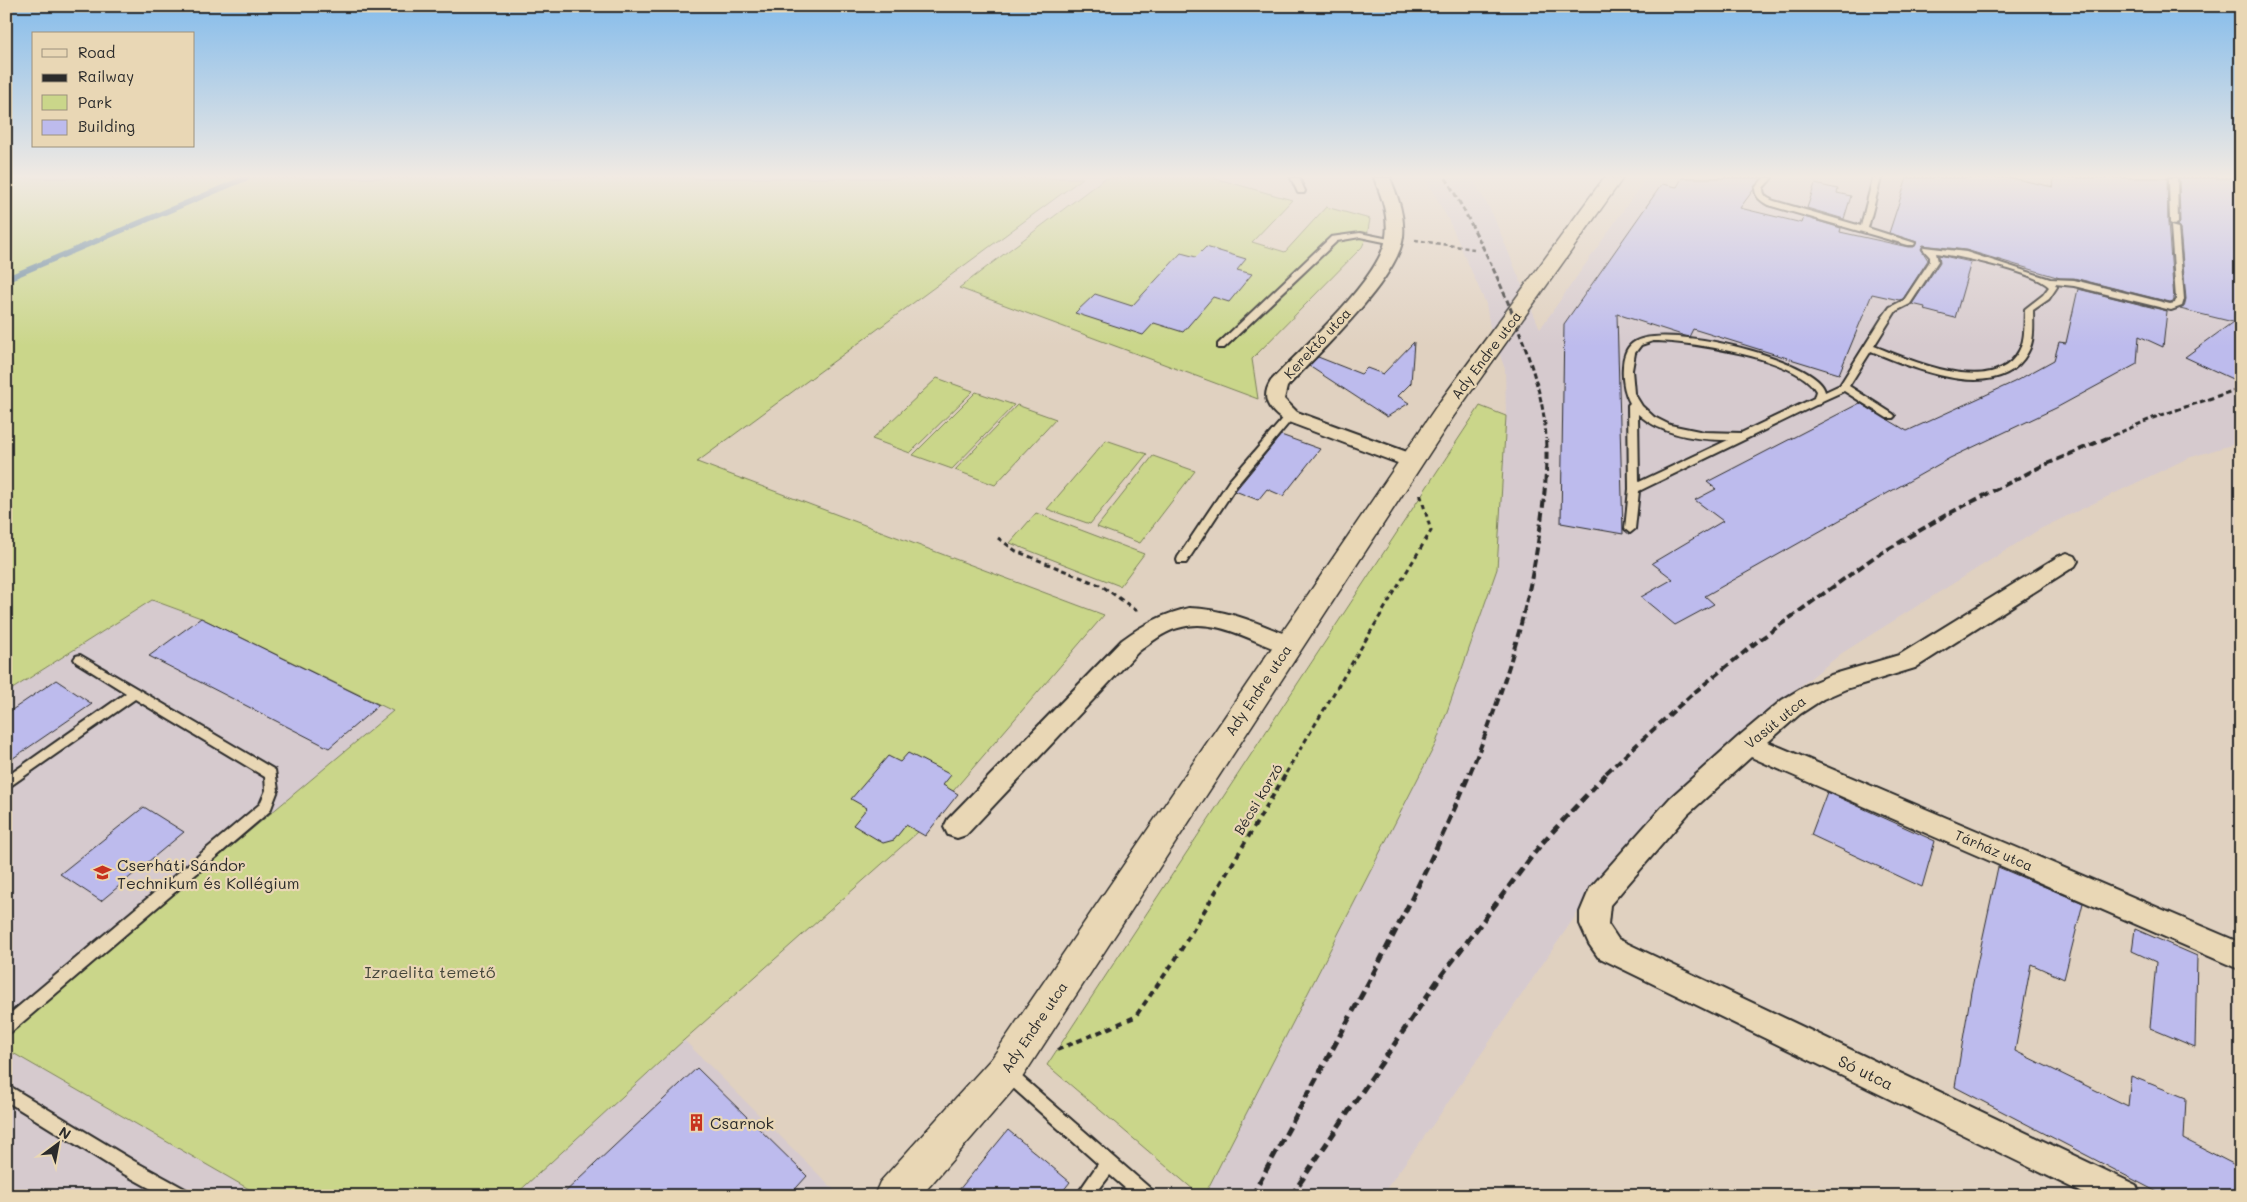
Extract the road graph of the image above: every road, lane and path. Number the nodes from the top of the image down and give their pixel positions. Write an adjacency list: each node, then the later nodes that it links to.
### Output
1 (1395, 234): 5 (street, Kerektó utca)
2 (1573, 234): 17 (street, Ady Endre utca)
3 (1879, 234): 6 (lane)
4 (2175, 234): 8 (lane)
5 (1395, 239): 7 (path); 9 (lane); 14 (street, Kerektó utca)
6 (1911, 243)
7 (1474, 249)
8 (2048, 281): 10 (lane); 10 (lane)
9 (1221, 346)
10 (1868, 348): 11 (lane)
11 (1844, 387): 12 (lane); 15 (lane)
12 (1816, 402): 13 (lane); 16 (lane)
13 (1633, 405): 16 (lane); 18 (lane)
14 (1290, 416): 17 (street, Kerektó utca); 21 (lane)
15 (1890, 416)
16 (1746, 435): 18 (lane)
17 (1411, 461): 24 (street, Ady Endre utca); 33 (path, Bécsi korzó)
18 (1634, 489): 19 (lane)
19 (1630, 529)
20 (998, 538): 23 (path)
21 (1182, 560)
22 (2066, 561): 27 (street, Vasút utca)
23 (1161, 623): 24 (street); 29 (street)
24 (1289, 645): 34 (street, Ady Endre utca)
25 (80, 660): 26 (lane)
26 (135, 693): 28 (lane); 32 (lane)
27 (1747, 744): 30 (street, Vasút utca); 31 (street, Tárház utca)
28 (6, 784)
29 (957, 826)
30 (1608, 948): 41 (street, Só utca)
31 (2241, 957)
32 (6, 1027)
33 (1048, 1053)
34 (1005, 1071): 36 (lane); 38 (street, Ady Endre utca)
35 (6, 1092): 37 (lane)
36 (1109, 1163): 39 (lane); 40 (lane)
37 (181, 1196)
38 (894, 1196)
39 (1084, 1196)
40 (1146, 1196)
41 (2125, 1196)

